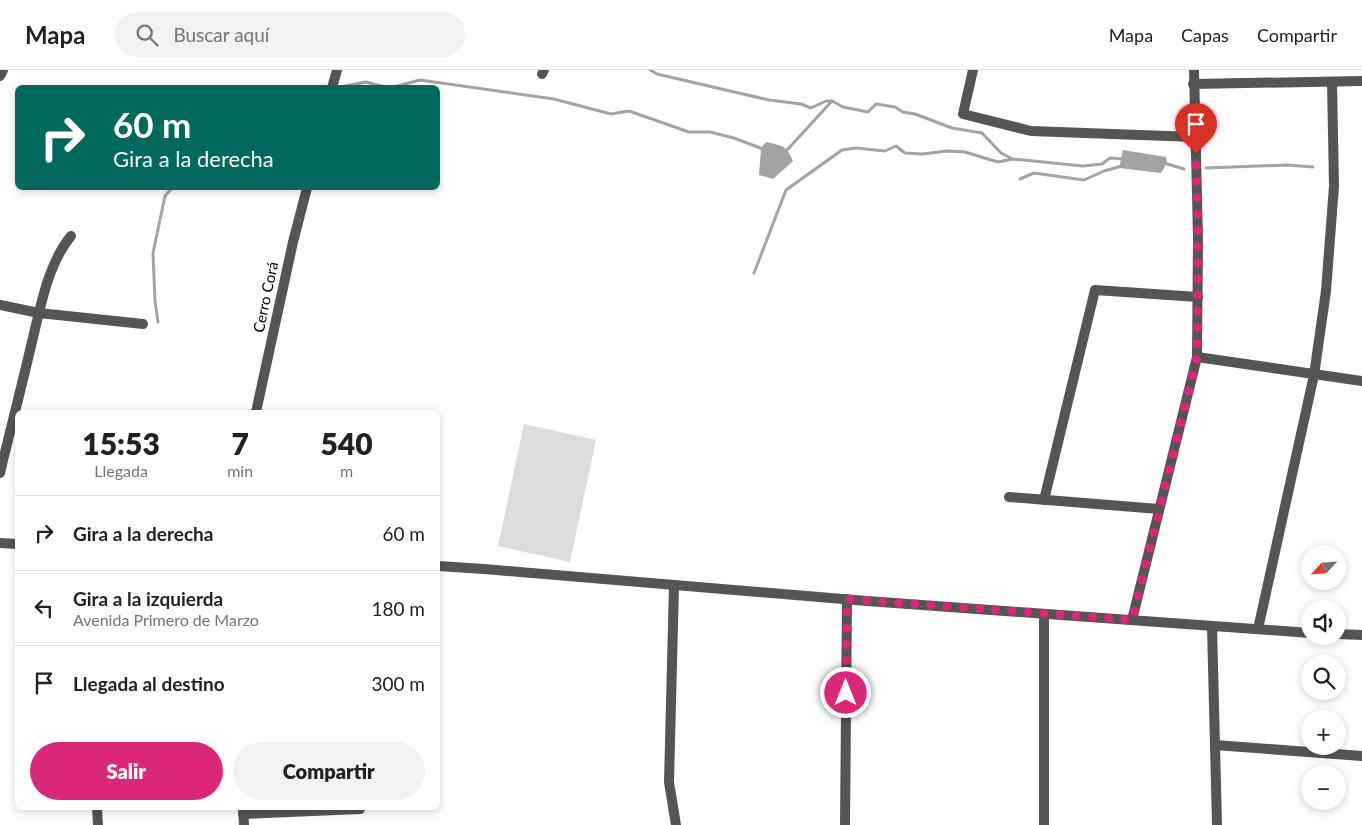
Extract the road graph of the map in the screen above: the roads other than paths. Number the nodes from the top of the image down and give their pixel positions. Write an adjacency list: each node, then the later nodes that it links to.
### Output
1 (3, 70): 5 (street)
2 (337, 70): 9 (street)
3 (973, 70): 10 (street)
4 (1194, 70): 8 (street)
5 (0, 76)
6 (1362, 81): 7 (street)
7 (1332, 82): 8 (street); 18 (street)
8 (1193, 84): 10 (street)
9 (333, 85)
10 (1195, 137): 13 (street)
11 (306, 190): 21 (street, Cerro Corá)
12 (71, 236): 15 (street)
13 (1198, 297): 17 (street); 25 (street)
14 (0, 305): 15 (street)
15 (39, 313): 16 (street); 20 (street)
16 (143, 324)
17 (1197, 357): 18 (street); 26 (street)
18 (1314, 374): 19 (street); 35 (street)
19 (1362, 381)
20 (15, 410)
21 (256, 410)
22 (15, 411): 23 (street)
23 (0, 473)
24 (1009, 497): 25 (street)
25 (1044, 500): 26 (street)
26 (1159, 509): 33 (street)
27 (0, 543): 28 (street)
28 (15, 544)
29 (440, 566): 30 (street)
30 (674, 585): 31 (street); 45 (street)
31 (847, 599): 32 (street); 46 (street)
32 (1044, 614): 33 (street); 47 (street)
33 (1132, 620): 34 (street)
34 (1212, 626): 35 (street); 39 (street)
35 (1258, 629): 36 (street)
36 (1301, 632)
37 (1346, 635): 38 (street)
38 (1362, 636)
39 (1215, 745): 40 (street); 48 (street)
40 (1362, 756)
41 (97, 810): 44 (street)
42 (343, 810): 43 (street)
43 (244, 816)
44 (98, 825)
45 (676, 825)
46 (845, 825)
47 (1044, 825)
48 (1217, 825)

